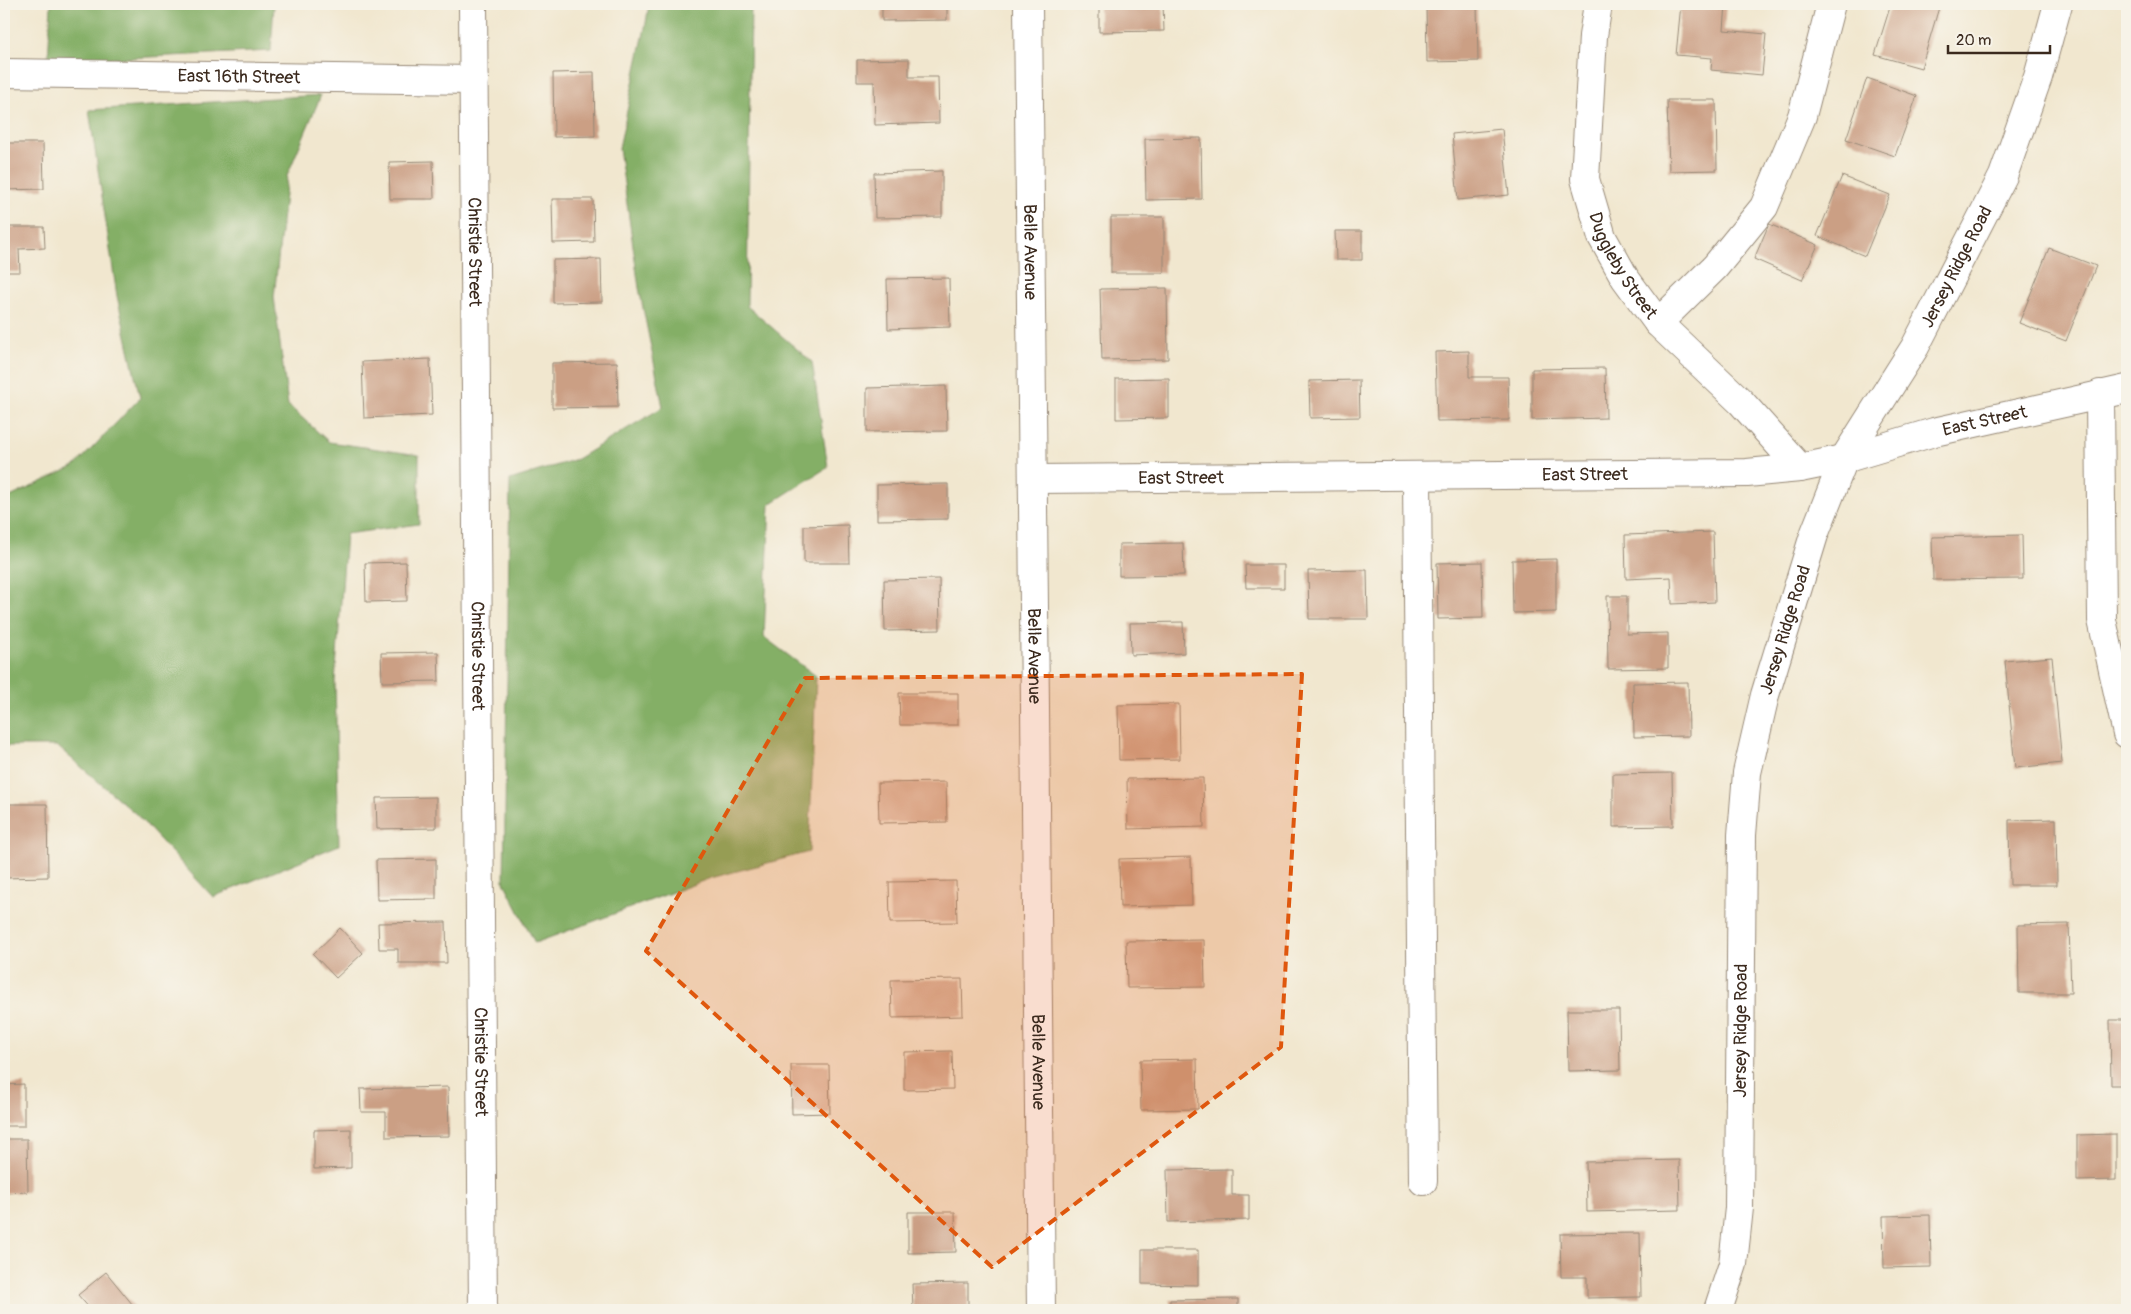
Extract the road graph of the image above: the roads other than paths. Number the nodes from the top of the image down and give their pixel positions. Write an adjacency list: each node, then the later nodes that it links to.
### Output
1 (473, 4): 7 (street, Christie Street)
2 (1028, 4): 14 (street, Belle Avenue)
3 (1598, 4): 8 (street, Duggleby Street)
4 (1831, 4): 8 (street)
5 (2058, 4): 11 (street, Jersey Ridge Road)
6 (4, 73): 7 (street, East 16th Street)
7 (474, 80): 17 (street, Christie Street)
8 (1658, 323): 12 (street, Duggleby Street)
9 (2127, 389): 10 (street, East Street)
10 (2100, 394): 11 (street, East Street); 15 (street)
11 (1844, 459): 12 (street, East Street); 19 (street, Jersey Ridge Road)
12 (1800, 468): 13 (street, East Street)
13 (1416, 476): 14 (street, East Street); 16 (street)
14 (1033, 479): 18 (street, Belle Avenue)
15 (2127, 734)
16 (1423, 1180)
17 (483, 1310)
18 (1041, 1310)
19 (1718, 1310)

